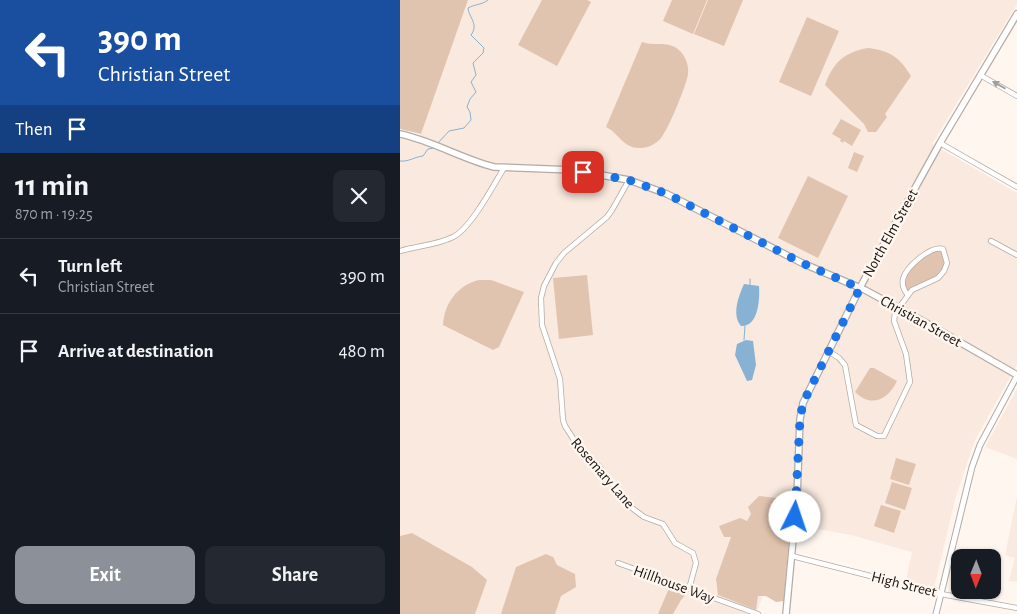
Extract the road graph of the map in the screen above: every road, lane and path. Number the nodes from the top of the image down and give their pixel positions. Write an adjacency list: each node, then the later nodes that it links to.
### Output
1 (1017, 14): 2 (main road, North Elm Street)
2 (980, 75): 3 (street, one-way to 2); 5 (main road, North Elm Street)
3 (1017, 96)
4 (400, 134): 6 (main road, Christian Street)
5 (940, 143): 8 (street); 12 (main road, North Elm Street)
6 (504, 168): 7 (main road, Christian Street); 10 (street)
7 (629, 180): 12 (main road, Christian Street); 19 (street, Rosemary Lane)
8 (1017, 187)
9 (991, 241): 11 (street)
10 (400, 251)
11 (1017, 255)
12 (860, 288): 14 (main road, Christian Street); 15 (main road, North Elm Street)
13 (907, 294): 13 (street); 14 (street)
14 (898, 308): 15 (street); 16 (main road, Christian Street)
15 (828, 351): 17 (main road, North Elm Street)
16 (1017, 376): 20 (street)
17 (792, 556): 20 (street, High Street); 23 (main road, North Elm Street)
18 (618, 563): 19 (street, Hillhouse Way)
19 (689, 589): 22 (street, Hillhouse Way)
20 (941, 594): 21 (street, High Street); 24 (street)
21 (1017, 608)
22 (758, 614)
23 (786, 614)
24 (936, 614)

